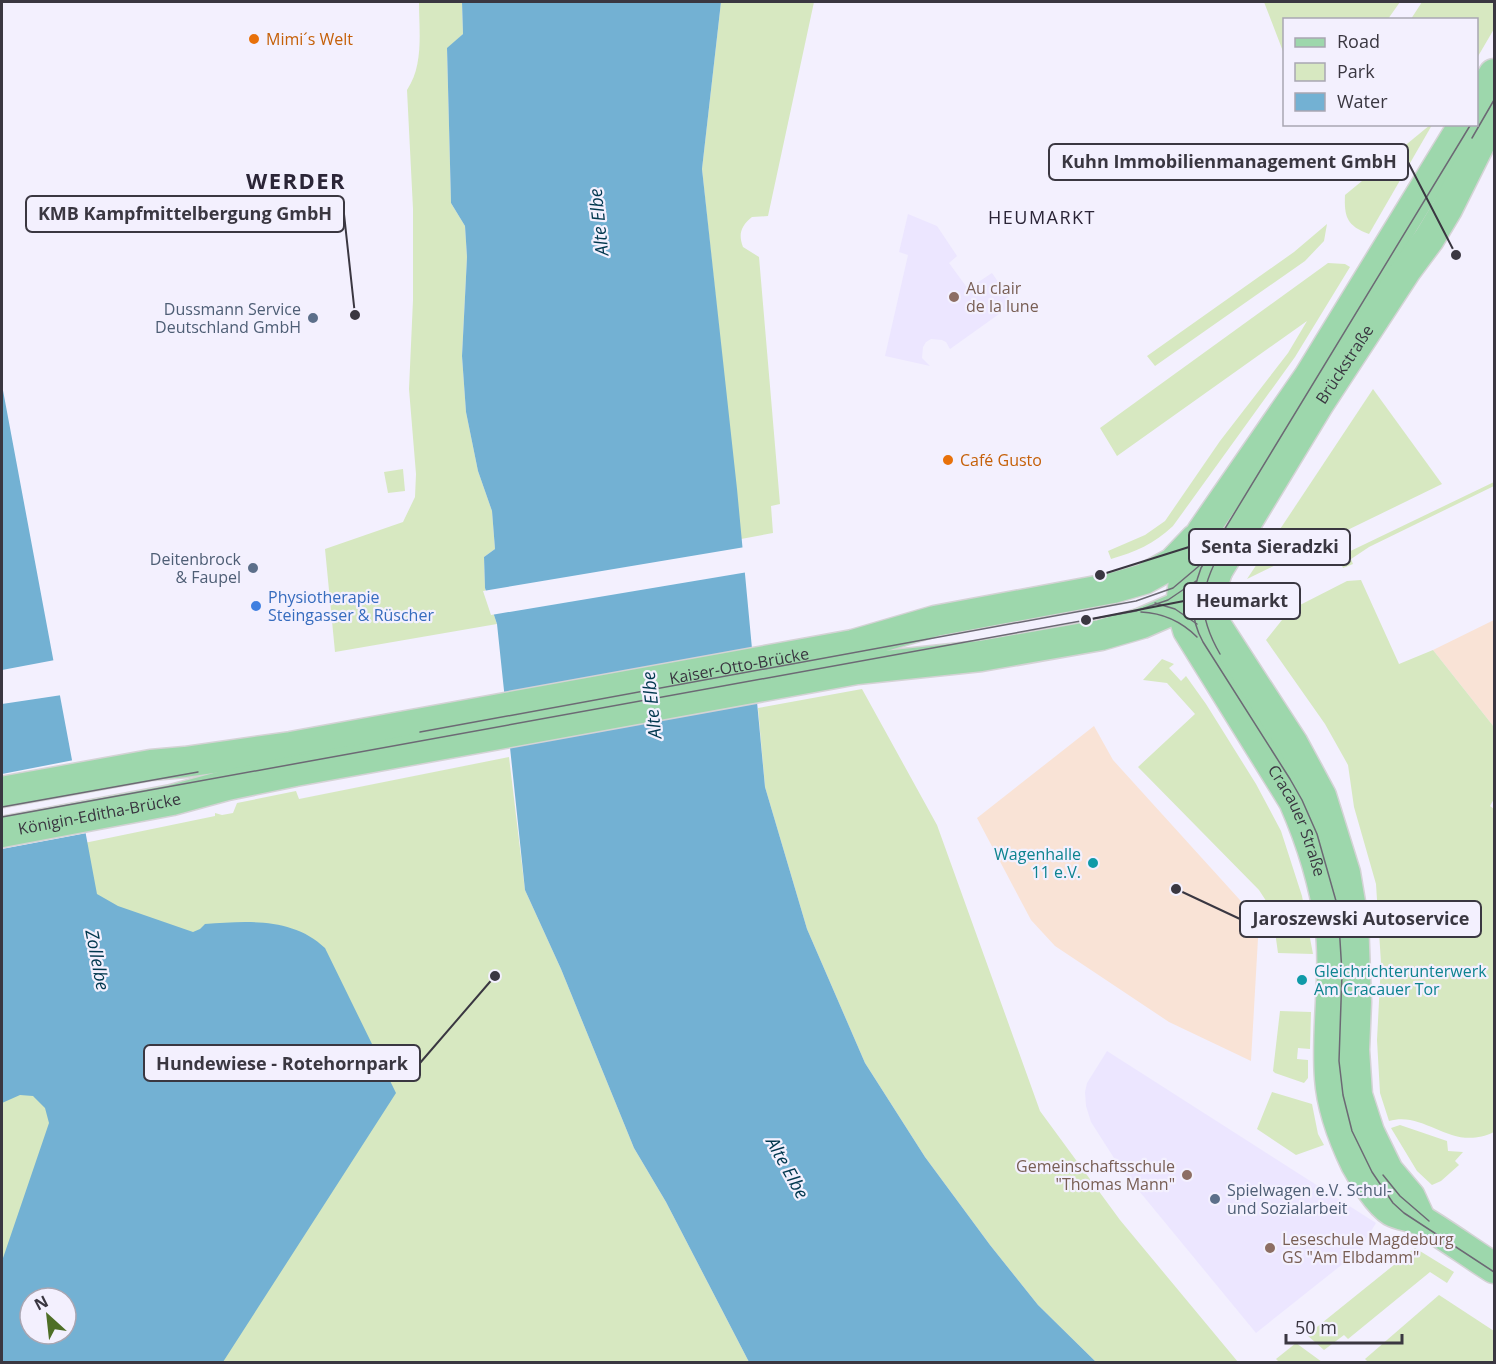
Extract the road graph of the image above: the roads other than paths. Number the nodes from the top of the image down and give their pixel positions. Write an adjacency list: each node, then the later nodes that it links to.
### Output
1 (1494, 74): 2 (main road)
2 (1478, 100)
3 (1494, 115): 6 (main road, Brückstraße)
4 (1463, 126): 5 (main road, Brückstraße)
5 (1202, 532): 7 (main road, Kaiser-Otto-Brücke); 8 (main road, Brückstraße)
6 (1217, 571): 8 (main road, Brückstraße); 10 (main road, Cracauer Straße)
7 (1113, 588): 8 (main road, Cracauer Straße); 11 (main road, Kaiser-Otto-Brücke)
8 (1182, 605): 9 (main road, Kaiser-Otto-Brücke); 10 (main road, Cracauer Straße)
9 (1101, 635): 10 (main road, Cracauer Straße); 11 (main road, Kaiser-Otto-Brücke)
10 (1215, 650): 15 (main road, Cracauer Straße)
11 (293, 759): 12 (main road, Kaiser-Otto-Brücke); 13 (main road, Kaiser-Otto-Brücke)
12 (2, 792)
13 (196, 793): 14 (main road, Königin-Editha-Brücke)
14 (2, 832)
15 (1494, 1268)

